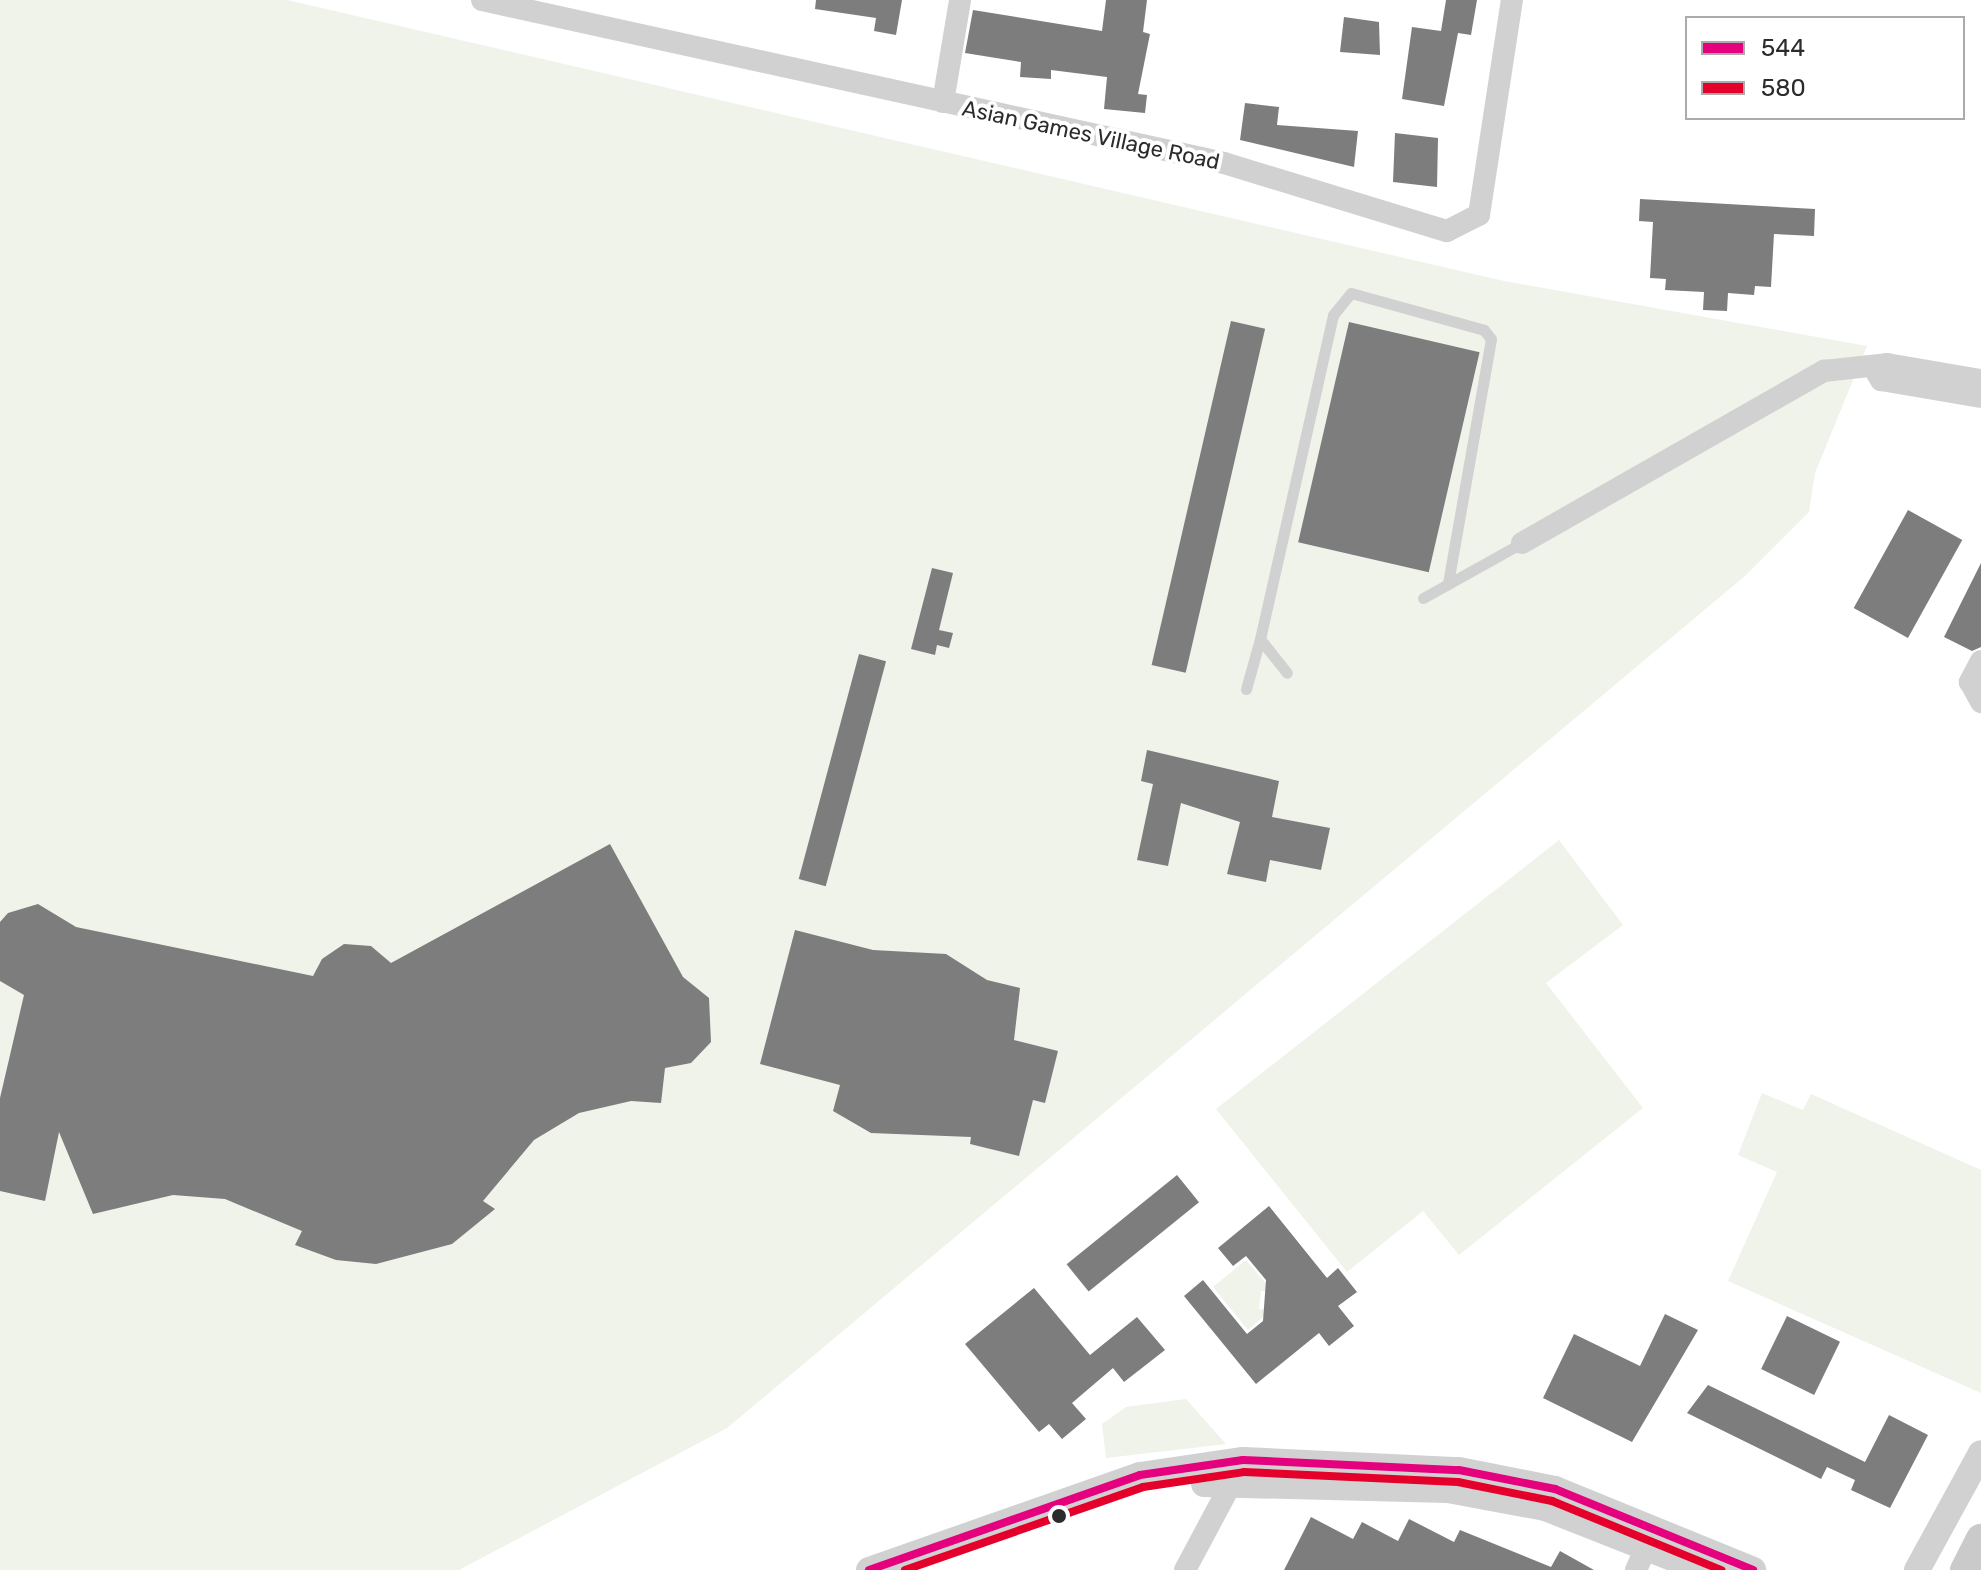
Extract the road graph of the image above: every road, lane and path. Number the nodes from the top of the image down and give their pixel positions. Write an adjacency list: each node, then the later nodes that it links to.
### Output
1 (482, 0): 4 (street, Asian Games Village Road)
2 (960, 0): 4 (street)
3 (1512, 0): 4 (street, Asian Games Village Road)
4 (943, 102)
5 (1875, 370): 6 (street); 7 (street); 8 (street)
6 (1981, 380)
7 (1981, 397)
8 (1522, 543): 9 (lane)
9 (1448, 584): 10 (lane); 11 (lane)
10 (1423, 598)
11 (1260, 639): 13 (lane); 14 (lane)
12 (1981, 661): 15 (street)
13 (1287, 673)
14 (1246, 689)
15 (1981, 702)
16 (1981, 1453): 26 (street)
17 (1233, 1480): 19 (street); 20 (street); 22 (street)
18 (1981, 1539): 27 (main road)
19 (1647, 1545): 23 (street); 24 (street)
20 (1191, 1568)
21 (869, 1570): 25 (street)
22 (908, 1570)
23 (1636, 1570)
24 (1702, 1570)
25 (1753, 1570)
26 (1917, 1570)
27 (1965, 1570)

